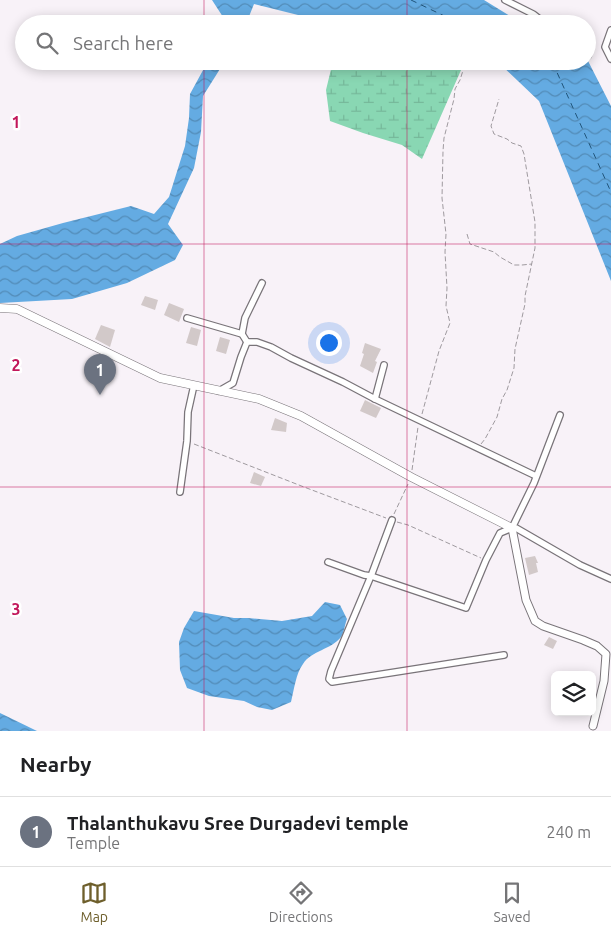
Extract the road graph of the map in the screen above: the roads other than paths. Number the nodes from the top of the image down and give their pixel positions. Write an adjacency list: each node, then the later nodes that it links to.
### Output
1 (505, 0): 2 (street)
2 (534, 15)
3 (611, 30): 4 (street)
4 (611, 60)
5 (262, 283): 8 (street)
6 (0, 308): 11 (main road)
7 (187, 318): 8 (street)
8 (242, 334): 9 (street)
9 (247, 342): 12 (street); 13 (street)
10 (384, 365): 13 (street)
11 (194, 385): 12 (main road); 16 (street)
12 (219, 391): 18 (main road)
13 (374, 399): 15 (street)
14 (560, 415): 15 (street)
15 (536, 476): 18 (street)
16 (180, 492)
17 (392, 520): 20 (street)
18 (512, 528): 20 (street); 21 (street); 23 (street)
19 (328, 562): 20 (street)
20 (372, 576): 22 (street)
21 (611, 579)
22 (504, 655)
23 (593, 726)

